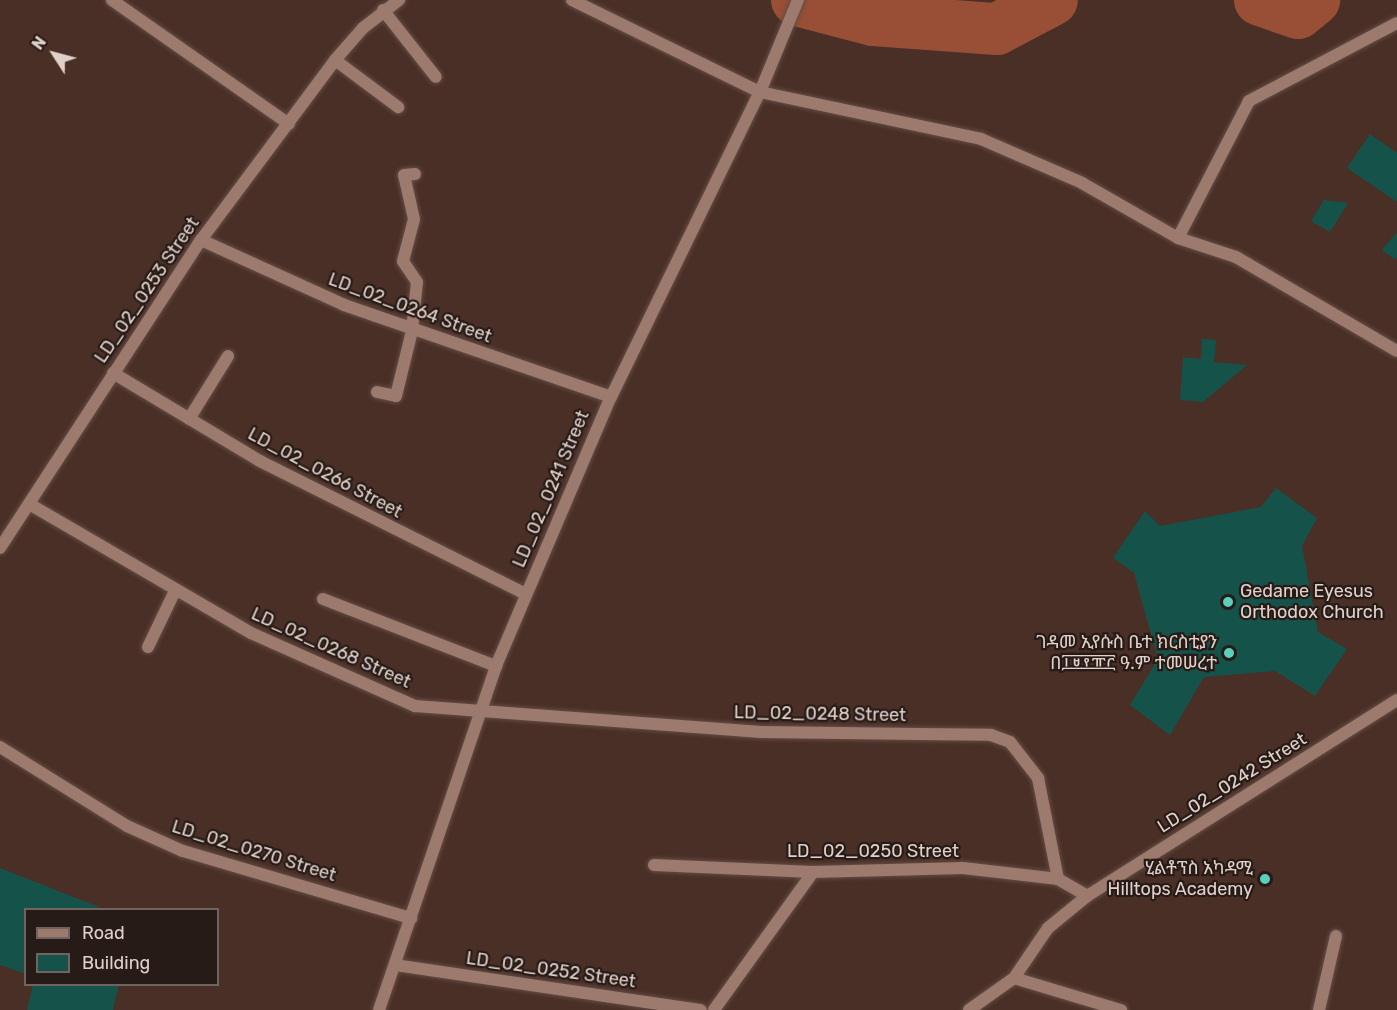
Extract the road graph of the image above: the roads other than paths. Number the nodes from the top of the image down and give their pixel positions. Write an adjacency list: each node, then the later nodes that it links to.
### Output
1 (112, 0): 11 (street)
2 (399, 0): 5 (street, LD_02_0253 Street)
3 (572, 0): 9 (street)
4 (798, 0): 9 (street, LD_02_0241 Street)
5 (383, 10): 7 (street, LD_02_0253 Street); 8 (street)
6 (1397, 23): 13 (street)
7 (335, 60): 10 (street); 11 (street, LD_02_0253 Street)
8 (436, 76)
9 (760, 92): 13 (street); 20 (street, LD_02_0241 Street)
10 (398, 107)
11 (289, 124): 14 (street, LD_02_0253 Street)
12 (415, 174): 15 (street)
13 (1178, 238): 16 (street)
14 (201, 240): 15 (street, LD_02_0264 Street); 18 (street, LD_02_0253 Street)
15 (412, 331): 19 (street); 20 (street, LD_02_0264 Street)
16 (1397, 351)
17 (228, 356): 21 (street)
18 (113, 373): 21 (street, LD_02_0266 Street); 22 (street, LD_02_0253 Street)
19 (377, 392)
20 (611, 397): 25 (street, LD_02_0241 Street)
21 (189, 419): 25 (street, LD_02_0266 Street)
22 (31, 505): 23 (street, LD_02_0253 Street); 24 (street, LD_02_0268 Street)
23 (0, 548)
24 (175, 591): 27 (street); 30 (street, LD_02_0268 Street)
25 (526, 594): 28 (street, LD_02_0241 Street)
26 (323, 599): 28 (street)
27 (148, 647)
28 (496, 666): 30 (street, LD_02_0241 Street)
29 (1397, 700): 35 (street, LD_02_0242 Street)
30 (480, 714): 34 (street, LD_02_0248 Street); 36 (street, LD_02_0241 Street)
31 (0, 747): 36 (street, LD_02_0270 Street)
32 (654, 865): 33 (street, LD_02_0250 Street)
33 (813, 872): 34 (street, LD_02_0250 Street); 42 (street)
34 (1058, 879): 35 (street, LD_02_0250 Street)
35 (1087, 896): 39 (street)
36 (411, 918): 38 (street, LD_02_0241 Street)
37 (1336, 936): 45 (street)
38 (395, 965): 40 (street, LD_02_0241 Street); 41 (street, LD_02_0252 Street)
39 (1014, 978): 43 (street); 44 (street)
40 (379, 1010)
41 (701, 1010)
42 (714, 1010)
43 (969, 1010)
44 (1121, 1010)
45 (1319, 1010)

